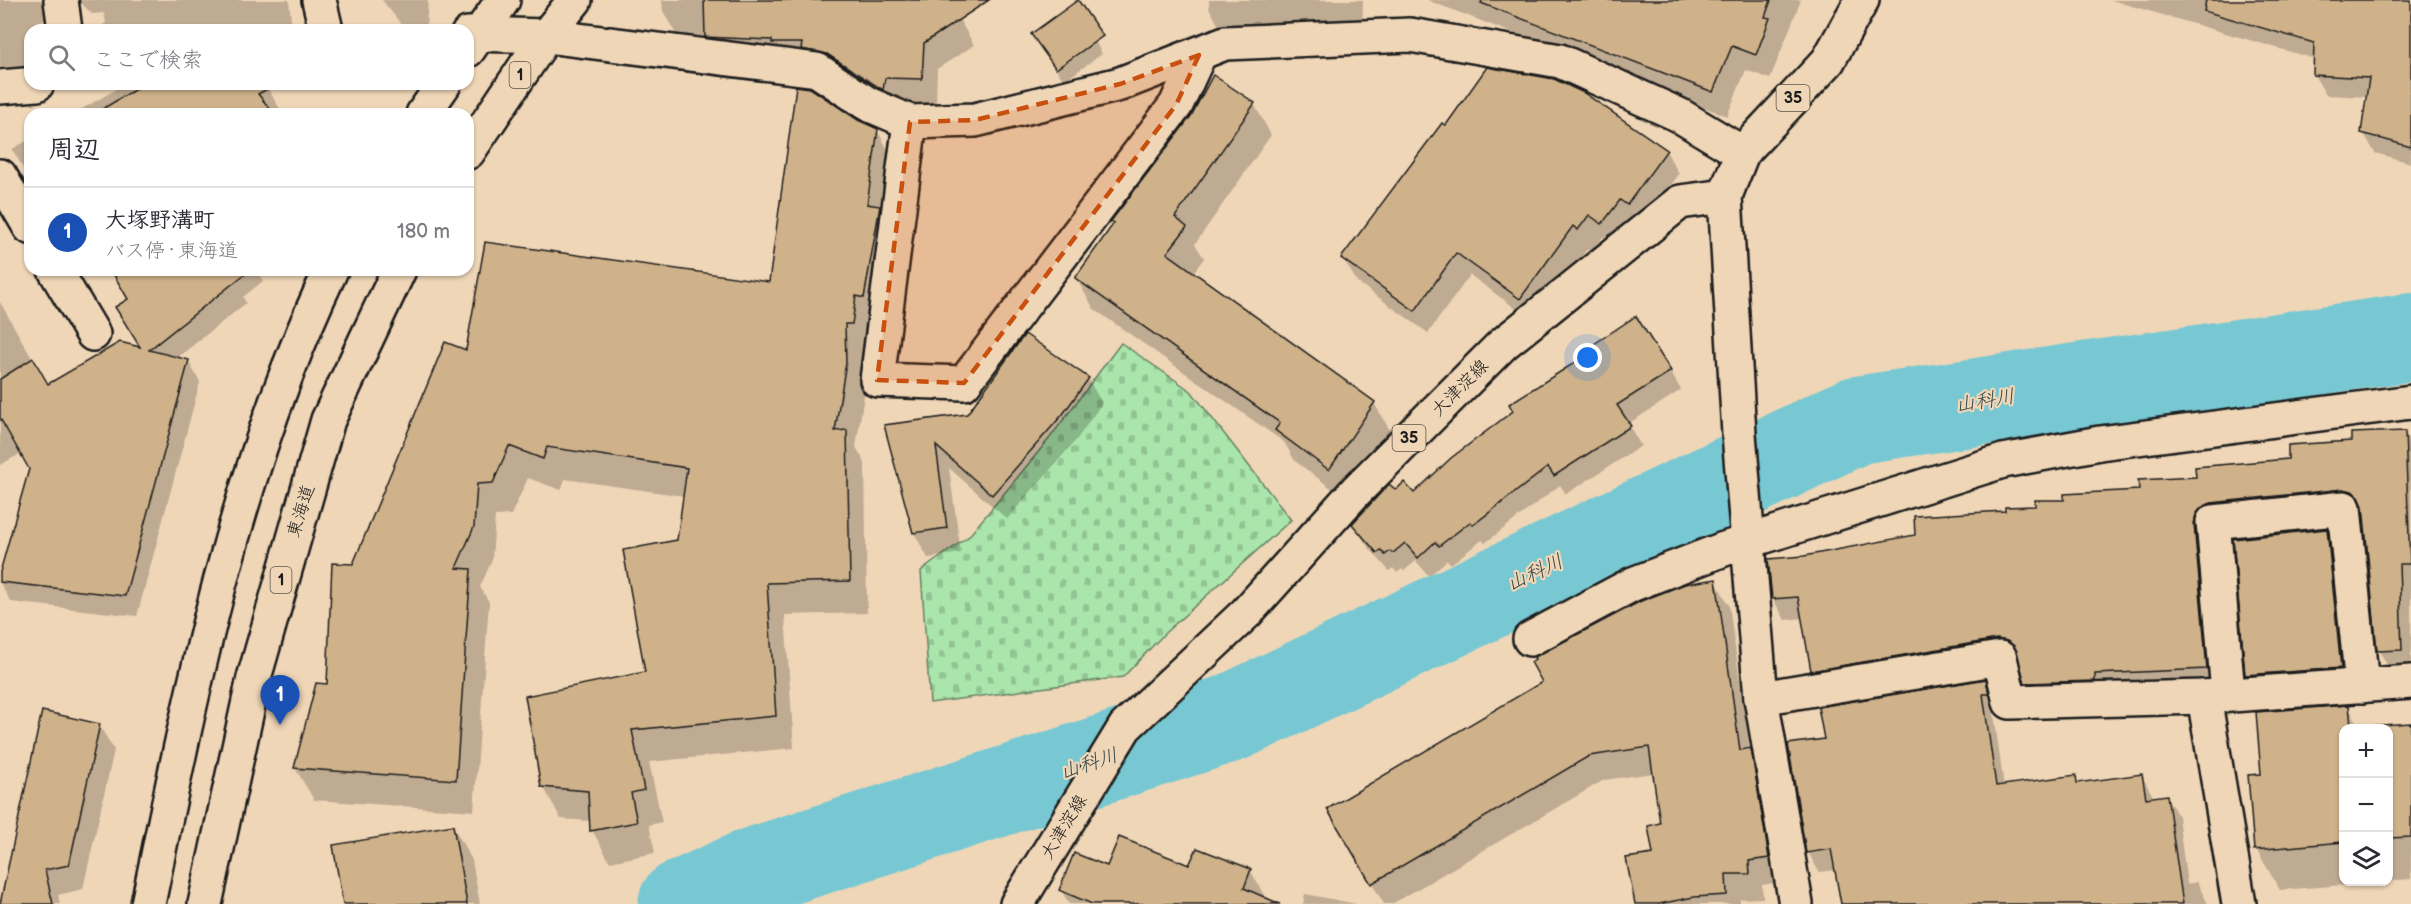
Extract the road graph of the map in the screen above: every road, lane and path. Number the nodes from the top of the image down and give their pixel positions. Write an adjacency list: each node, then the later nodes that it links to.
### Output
1 (61, 0): 6 (main road)
2 (319, 0): 7 (main road)
3 (503, 0): 8 (main road)
4 (576, 0): 9 (main road, 1)
5 (1863, 0): 18 (main road, 35)
6 (64, 24)
7 (325, 24)
8 (474, 36)
9 (546, 36): 10 (main road); 16 (main road); 17 (main road, 1)
10 (474, 39)
11 (1200, 54): 16 (main road); 16 (main road); 18 (main road)
12 (24, 85): 13 (main road)
13 (0, 87)
14 (440, 90): 15 (main road)
15 (427, 108)
16 (910, 122)
17 (474, 143)
18 (1742, 153): 20 (main road, 35)
19 (0, 176): 21 (main road)
20 (1725, 196): 27 (main road); 35 (main road, 大津淀線 / 35)
21 (24, 217)
22 (59, 276): 25 (main road)
23 (328, 276): 33 (main road)
24 (396, 276): 34 (main road, 東海道 / 1)
25 (93, 334)
26 (2411, 402): 27 (main road)
27 (1748, 536): 28 (main road); 32 (main road)
28 (1530, 639)
29 (2411, 682): 30 (main road)
30 (2362, 686): 31 (main road); 31 (main road)
31 (2216, 695): 32 (main road); 37 (main road)
32 (1761, 698): 36 (main road)
33 (148, 904)
34 (205, 904)
35 (1017, 904)
36 (1796, 904)
37 (2239, 904)

